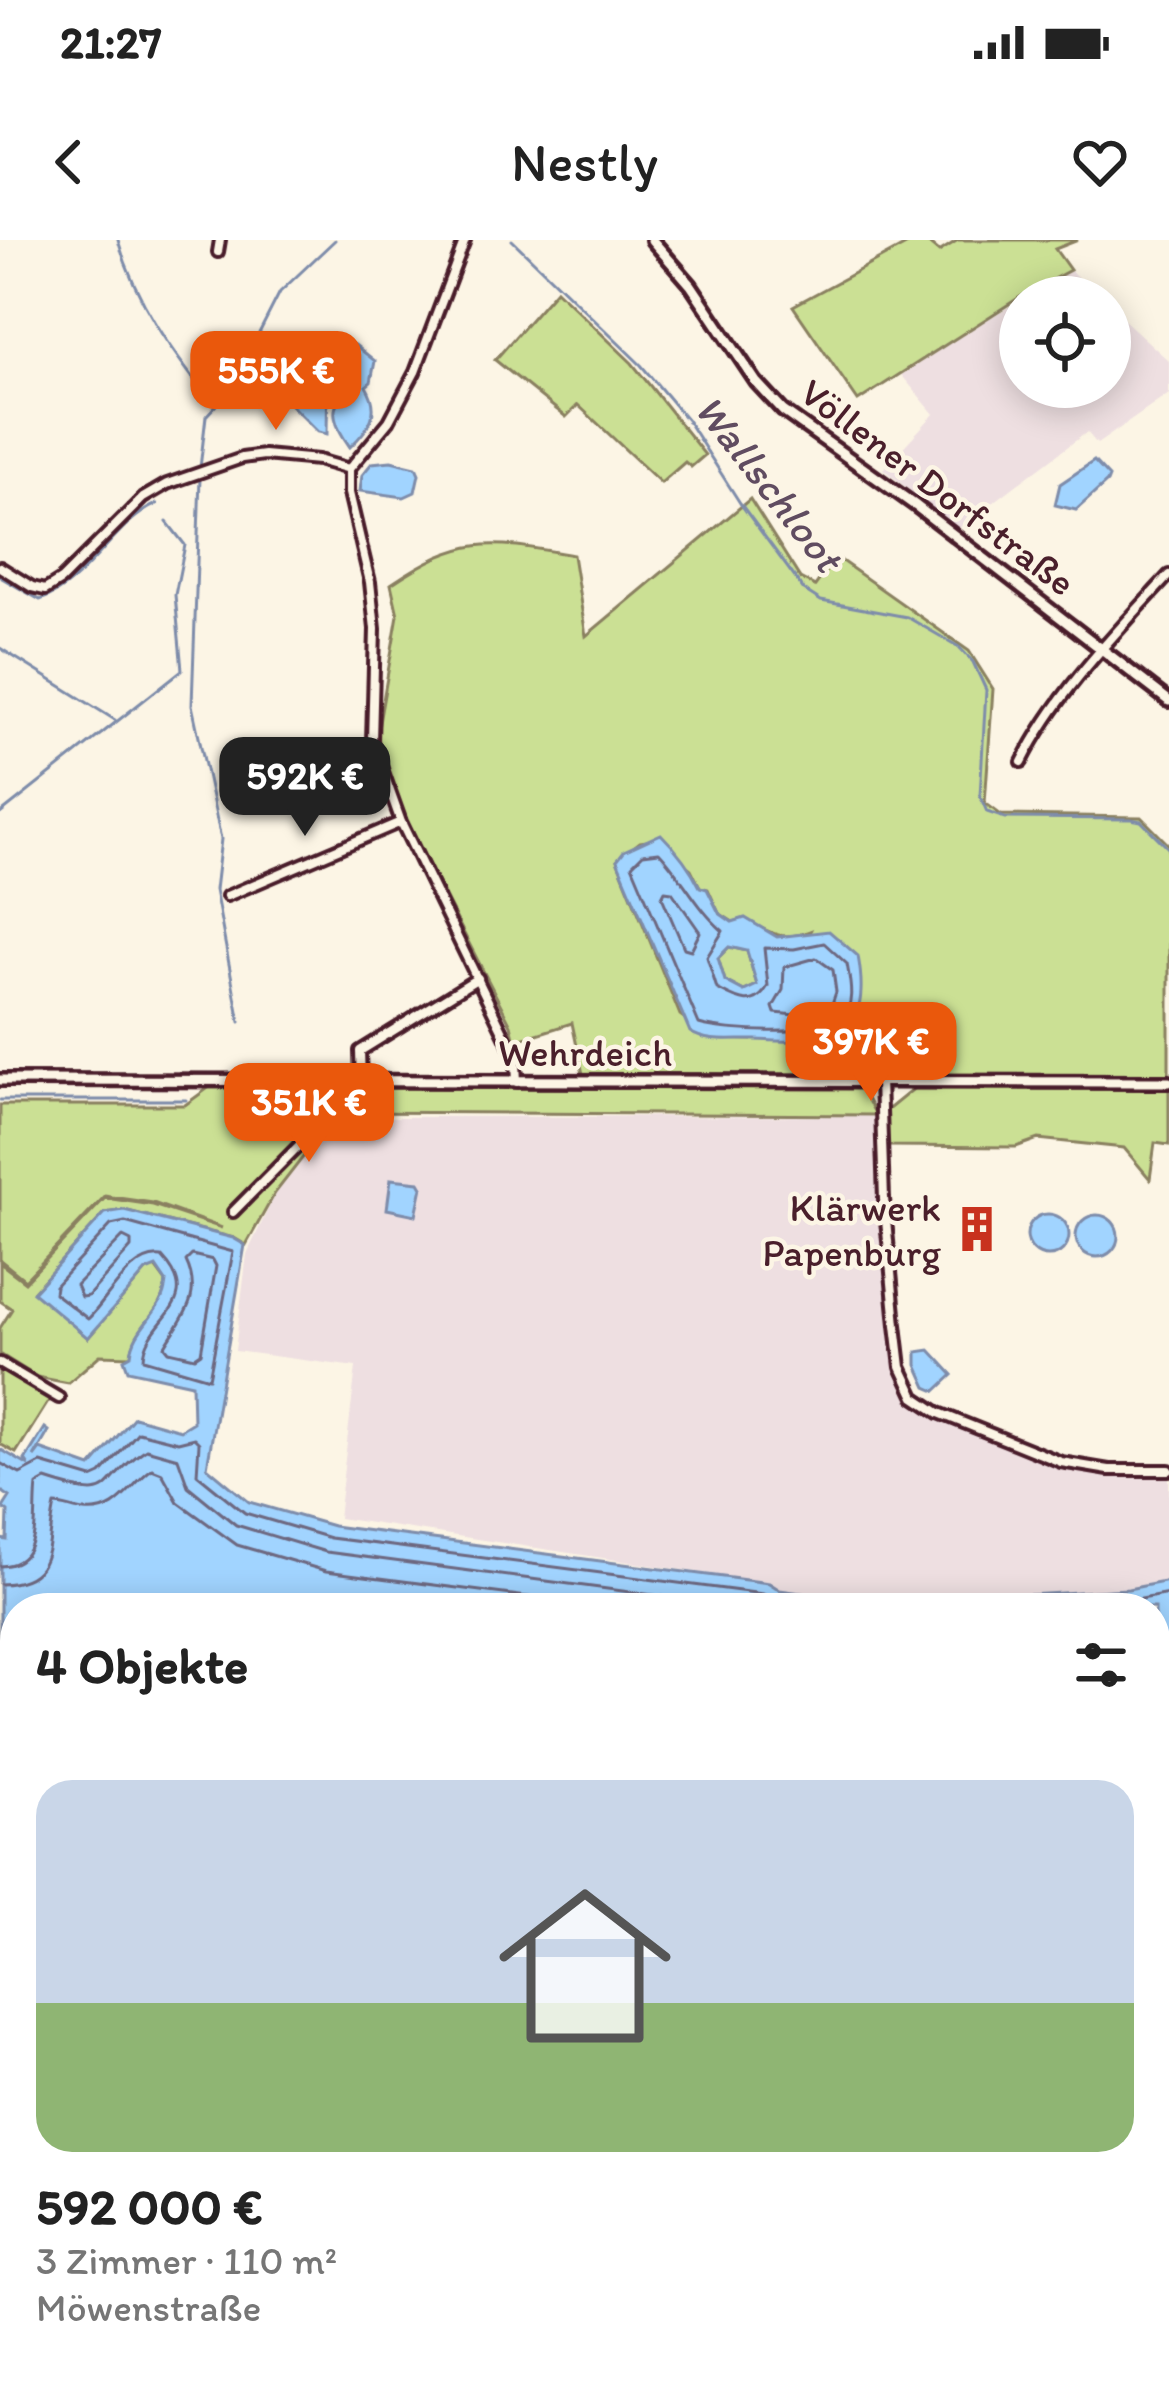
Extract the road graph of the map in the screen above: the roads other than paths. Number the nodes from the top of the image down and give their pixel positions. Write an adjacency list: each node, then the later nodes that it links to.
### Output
1 (220, 240): 4 (street)
2 (465, 240): 5 (street)
3 (652, 240): 8 (street, Völlener Dorfstraße)
4 (218, 252)
5 (349, 469): 6 (street); 11 (street)
6 (0, 567)
7 (1169, 574): 8 (street)
8 (1101, 649): 9 (street, Völlener Dorfstraße); 10 (street)
9 (1169, 700)
10 (1022, 762)
11 (400, 822): 12 (street); 13 (street)
12 (227, 896)
13 (478, 978): 15 (street); 17 (street)
14 (0, 1080): 15 (street, Wehrdeich)
15 (357, 1081): 17 (street, Wehrdeich); 19 (street)
16 (880, 1081): 17 (street, Wehrdeich); 18 (street, Wehrdeich); 22 (street)
17 (517, 1082)
18 (1169, 1082)
19 (233, 1212)
20 (0, 1364): 21 (street)
21 (59, 1398)
22 (1169, 1471)

